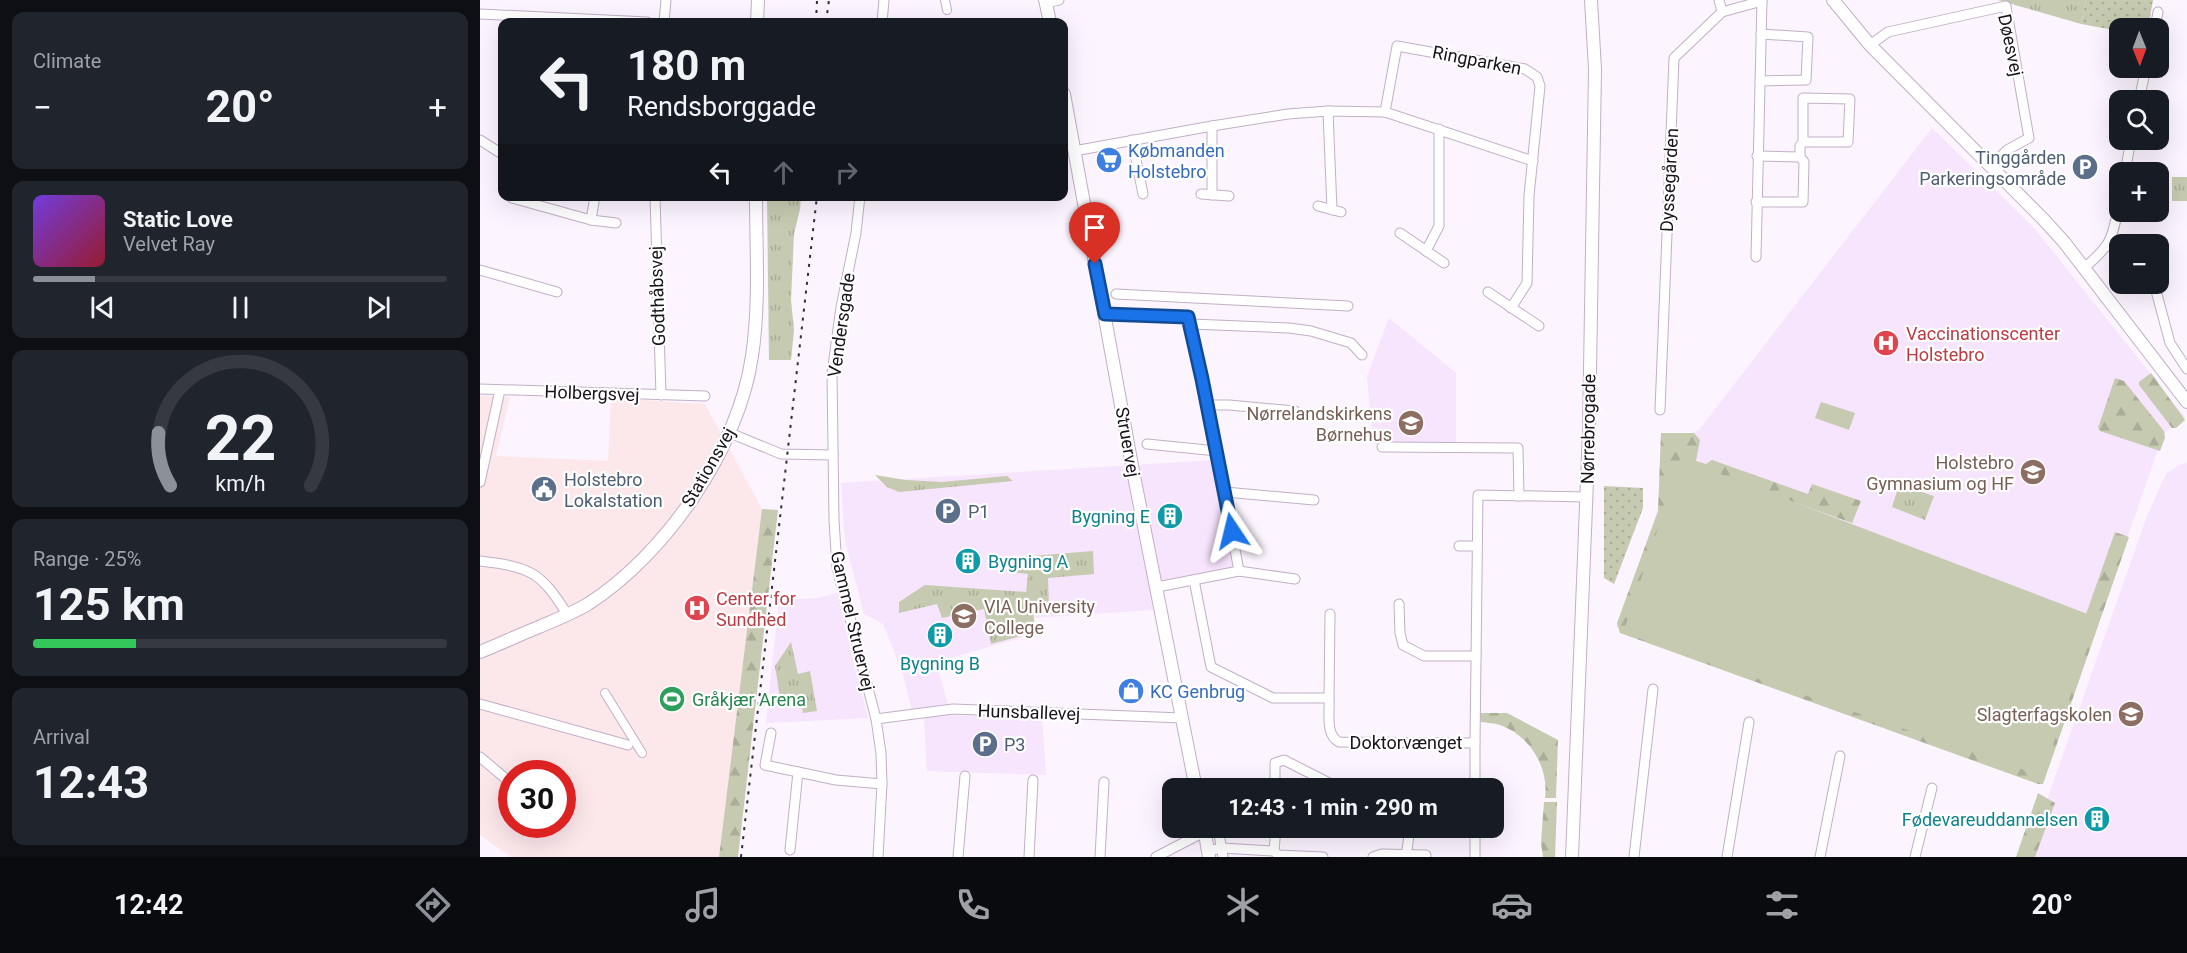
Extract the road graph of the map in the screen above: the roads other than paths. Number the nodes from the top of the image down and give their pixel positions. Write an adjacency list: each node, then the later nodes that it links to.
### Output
1 (666, 0): 16 (street)
2 (758, 0): 17 (street)
3 (884, 0): 18 (street)
4 (945, 0): 11 (street)
5 (1059, 0): 9 (street)
6 (1591, 0): 90 (street, Nørrebrogade)
7 (1719, 0): 12 (street)
8 (1833, 0): 22 (street)
9 (1046, 1): 19 (street)
10 (1762, 1): 12 (street, Dyssegården); 21 (street, Dyssegården)
11 (947, 10)
12 (1722, 12): 80 (street, Dyssegården)
13 (2158, 12): 20 (street)
14 (480, 14): 15 (street)
15 (564, 18)
16 (664, 18)
17 (757, 18)
18 (882, 18)
19 (1049, 18)
20 (2157, 18)
21 (1761, 34): 23 (street); 24 (street, Dyssegården)
22 (1870, 45): 39 (street); 39 (street, Døesvej)
23 (1806, 80): 24 (street); 25 (street)
24 (1760, 81): 36 (street, Dyssegården)
25 (1803, 98): 33 (street); 33 (street)
26 (1328, 111): 27 (street); 29 (street); 50 (street)
27 (1385, 112): 30 (street); 38 (street, Ringparken)
28 (1068, 117): 35 (street, Struervej)
29 (1212, 126): 32 (street); 42 (street)
30 (1439, 129): 38 (street); 56 (street)
31 (480, 140): 34 (street)
32 (1132, 140): 35 (street); 40 (street)
33 (1803, 142): 37 (street)
34 (498, 151)
35 (1074, 151): 68 (street, Struervej)
36 (1757, 156): 37 (street); 49 (street, Dyssegården)
37 (1800, 157): 49 (street)
38 (1533, 161): 67 (street, Ringparken)
39 (1990, 166): 59 (street)
40 (1143, 194)
41 (1201, 195): 42 (street)
42 (1212, 195): 43 (street)
43 (1229, 196)
44 (523, 201): 51 (street)
45 (594, 201): 51 (street)
46 (655, 201): 76 (street, Godthåbsvej)
47 (756, 201): 82 (street, Stationsvej)
48 (859, 201): 86 (street, Vendersgade)
49 (1756, 202): 57 (street, Dyssegården)
50 (1318, 207)
51 (591, 220): 53 (street)
52 (2115, 222): 55 (street)
53 (616, 223)
54 (1400, 233): 56 (street)
55 (2108, 244): 59 (street)
56 (1426, 251): 58 (street)
57 (1756, 257)
58 (1443, 263)
59 (2084, 268): 78 (street)
60 (480, 270): 61 (street)
61 (557, 292)
62 (1488, 292): 67 (street)
63 (1116, 294): 65 (street)
64 (2157, 294): 73 (street)
65 (1160, 296): 66 (street); 69 (street)
66 (1348, 306)
67 (1511, 308): 71 (street)
68 (1105, 314): 69 (street); 98 (street, Struervej)
69 (1159, 317): 70 (street)
70 (1191, 324): 72 (street); 79 (street)
71 (1539, 326)
72 (1362, 355)
73 (2187, 369)
74 (480, 389): 75 (street, Holbergsvej)
75 (500, 390): 76 (street, Holbergsvej); 87 (street)
76 (661, 395): 77 (street, Holbergsvej)
77 (705, 396)
78 (2187, 402)
79 (1208, 405): 81 (street); 85 (street)
80 (1659, 410)
81 (1295, 411)
82 (730, 433): 86 (street); 100 (street, Stationsvej)
83 (1147, 444): 85 (street)
84 (1382, 447): 89 (street)
85 (1217, 451): 88 (street)
86 (833, 455): 109 (street, Gammel Struervej)
87 (480, 482)
88 (1225, 492): 91 (street); 95 (street)
89 (1519, 496): 90 (street); 93 (street)
90 (1587, 497): 148 (street, Nørrebrogade)
91 (1314, 500)
92 (1459, 546): 93 (street)
93 (1477, 546): 103 (street)
94 (480, 561): 100 (street)
95 (1239, 571): 96 (street); 97 (street)
96 (1295, 579)
97 (1194, 580): 98 (street); 106 (street)
98 (1157, 588): 108 (street, Struervej)
99 (1399, 604): 103 (street)
100 (567, 614): 102 (street, Stationsvej)
101 (1330, 614): 106 (street, Doktorvænget)
102 (480, 652)
103 (1476, 656): 112 (street)
104 (1653, 689): 149 (street)
105 (605, 693): 114 (street)
106 (1329, 698): 112 (street, Doktorvænget)
107 (480, 704): 113 (street)
108 (1182, 718): 109 (street, Hunsballevej); 120 (street, Struervej)
109 (876, 720): 126 (street, Gammel Struervej)
110 (1749, 722): 150 (street)
111 (771, 733): 118 (street)
112 (1475, 743): 123 (street, Doktorvænget)
113 (628, 745)
114 (642, 753)
115 (1840, 756): 151 (street)
116 (480, 757): 117 (street)
117 (498, 772)
118 (798, 772): 126 (street); 134 (street)
119 (965, 776): 141 (street)
120 (1194, 778)
121 (1275, 778): 122 (street)
122 (1319, 778)
123 (1475, 778)
124 (1033, 780): 142 (street)
125 (1104, 782): 143 (street)
126 (882, 784): 140 (street, Gammel Struervej)
127 (1932, 788): 152 (street)
128 (1190, 838): 144 (street)
129 (1205, 838): 137 (street)
130 (1220, 838): 136 (street)
131 (1275, 838): 135 (street)
132 (1409, 838): 139 (street)
133 (1475, 838): 147 (street)
134 (790, 850)
135 (1274, 851): 136 (street); 145 (street)
136 (1222, 853): 137 (street)
137 (1208, 854)
138 (1426, 855): 139 (street)
139 (1406, 856): 146 (street)
140 (878, 857)
141 (958, 857)
142 (1029, 857)
143 (1100, 857)
144 (1156, 857)
145 (1323, 857)
146 (1373, 857)
147 (1475, 857)
148 (1572, 857)
149 (1634, 857)
150 (1727, 857)
151 (1820, 857)
152 (1915, 857)

